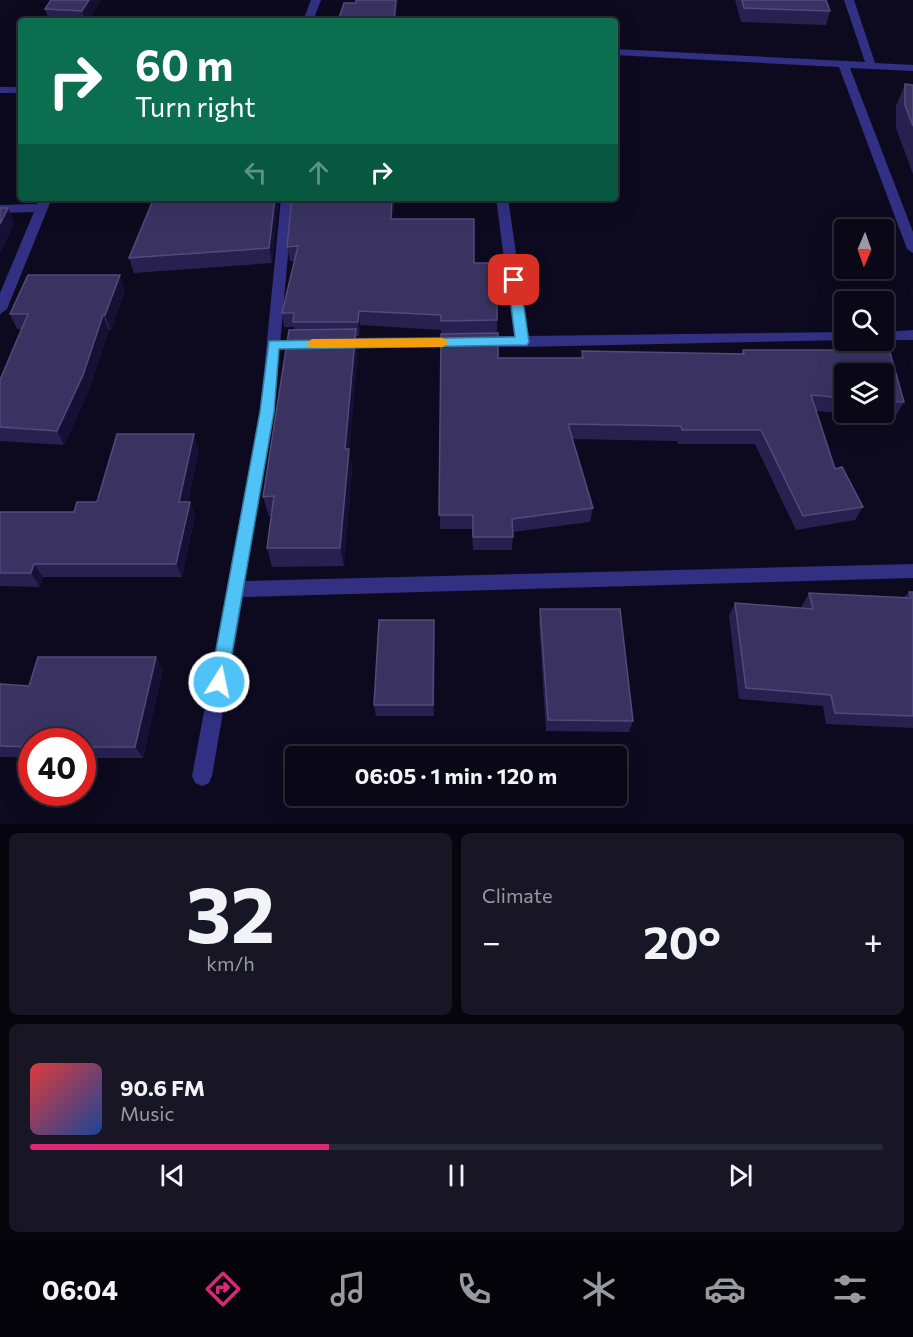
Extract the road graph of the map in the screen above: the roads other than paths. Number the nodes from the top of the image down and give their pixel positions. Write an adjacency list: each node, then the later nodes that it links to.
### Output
1 (316, 0): 3 (street)
2 (849, 0): 6 (street)
3 (309, 18)
4 (618, 52): 5 (street)
5 (843, 64): 6 (street); 14 (street)
6 (871, 65): 7 (street)
7 (913, 68)
8 (0, 90): 9 (street)
9 (18, 90)
10 (287, 201): 22 (street)
11 (502, 201): 19 (street)
12 (44, 203): 13 (street); 15 (street)
13 (0, 209)
14 (913, 249)
15 (0, 309)
16 (913, 335): 17 (street)
17 (894, 336)
18 (834, 337): 19 (street)
19 (522, 342): 20 (street)
20 (321, 344)
21 (913, 571): 22 (street)
22 (235, 589): 23 (street)
23 (202, 776)

